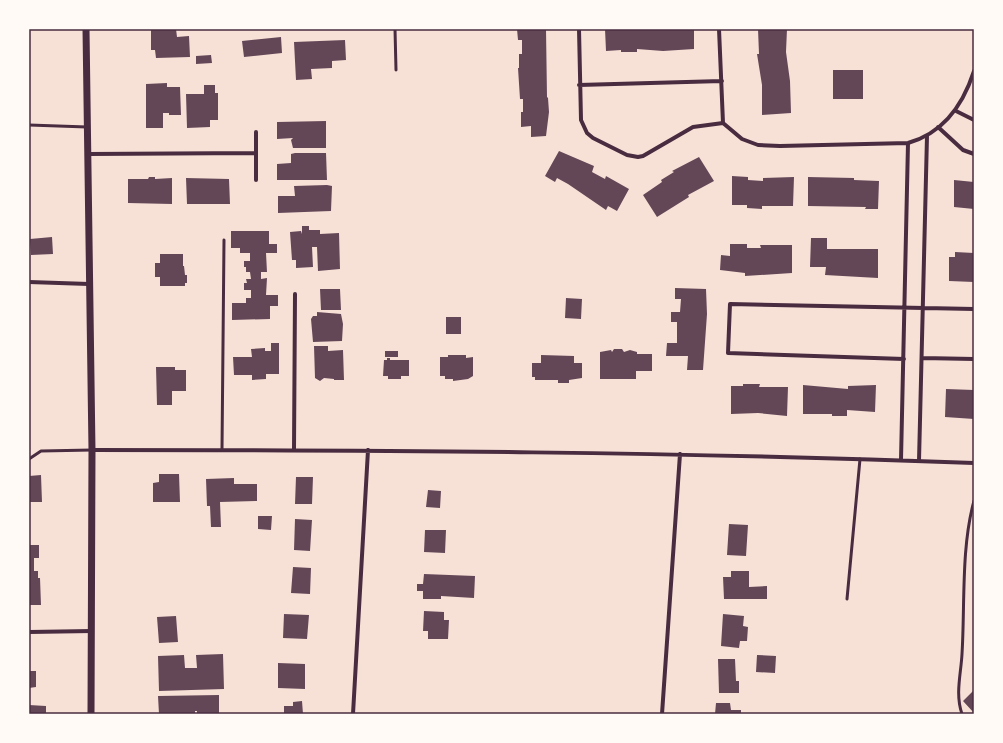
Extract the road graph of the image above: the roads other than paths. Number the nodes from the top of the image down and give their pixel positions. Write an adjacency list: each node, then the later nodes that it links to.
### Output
1 (86, 29): 13 (street)
2 (395, 29): 5 (lane)
3 (578, 29): 8 (street)
4 (719, 29): 7 (street)
5 (396, 70)
6 (974, 71): 9 (street)
7 (722, 80): 8 (street); 11 (street)
8 (579, 85): 11 (street)
9 (956, 111): 10 (street); 14 (street)
10 (974, 120)
11 (723, 123): 17 (street)
12 (29, 125): 13 (lane)
13 (87, 127): 19 (street)
14 (938, 127): 16 (street); 20 (street)
15 (256, 132): 18 (street)
16 (927, 136): 17 (street); 27 (street)
17 (908, 143): 26 (street)
18 (256, 153): 19 (street); 21 (street)
19 (87, 154): 24 (street)
20 (974, 154)
21 (256, 180)
22 (224, 240): 34 (lane)
23 (29, 282): 24 (street)
24 (89, 284): 33 (street)
25 (295, 294): 32 (street)
26 (905, 308): 27 (street); 30 (street); 30 (street)
27 (923, 308): 28 (street); 29 (street)
28 (974, 309)
29 (922, 358): 31 (street); 40 (street)
30 (904, 359): 39 (street)
31 (974, 359)
32 (294, 449): 34 (street); 35 (street)
33 (92, 450): 34 (street); 37 (lane); 44 (street)
34 (222, 450)
35 (368, 450): 36 (street); 47 (street)
36 (680, 454): 38 (street); 48 (street)
37 (29, 459)
38 (860, 459): 39 (street); 43 (lane)
39 (901, 460): 40 (street)
40 (919, 461): 41 (street)
41 (974, 463)
42 (974, 501): 49 (lane)
43 (847, 599)
44 (92, 631): 45 (street); 46 (street)
45 (29, 632)
46 (91, 714)
47 (353, 714)
48 (662, 714)
49 (962, 714)

